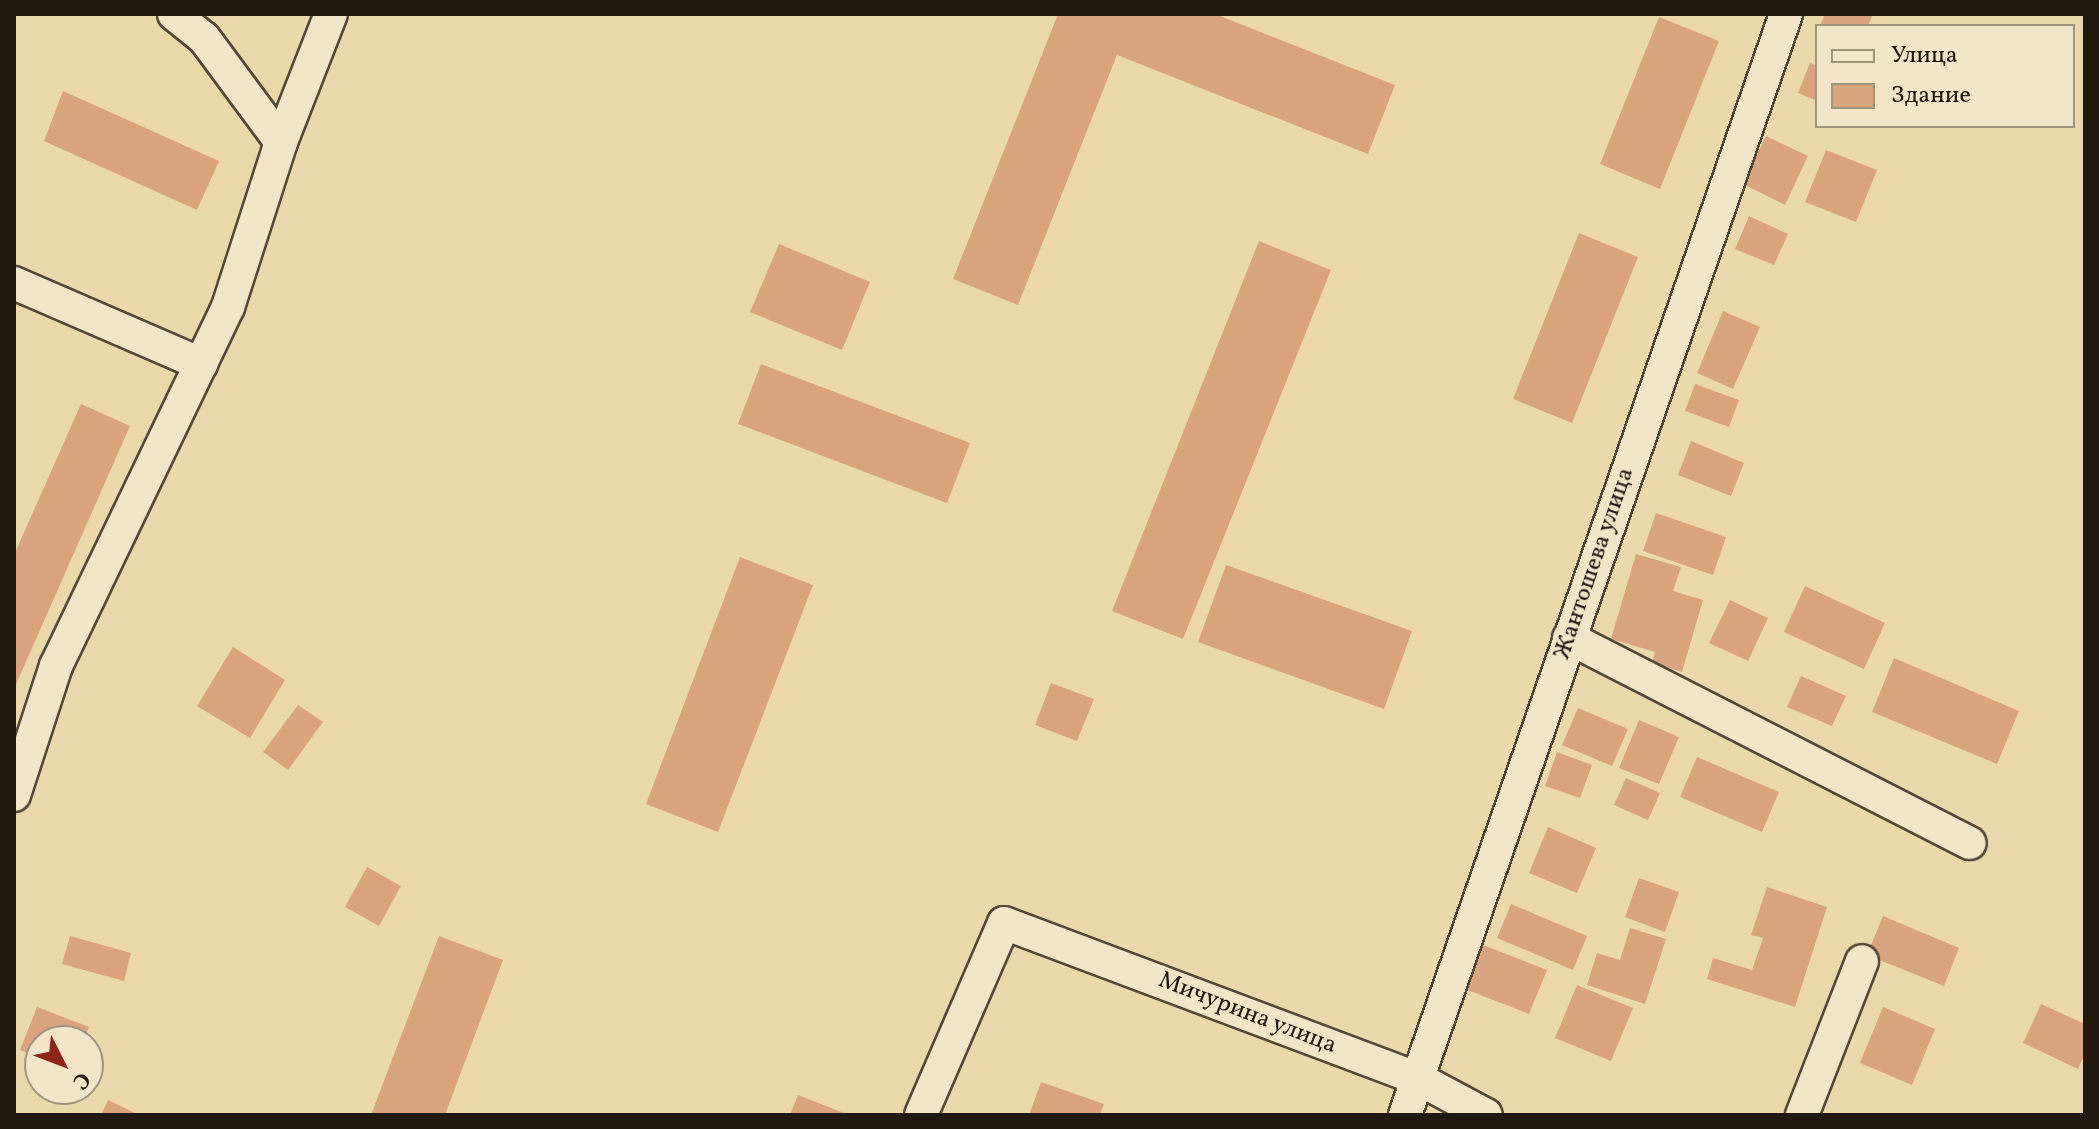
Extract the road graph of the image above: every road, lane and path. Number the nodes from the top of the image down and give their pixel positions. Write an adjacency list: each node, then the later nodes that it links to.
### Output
1 (174, 14): 4 (street)
2 (331, 14): 4 (street)
3 (1786, 14): 7 (street, Жантошева улица)
4 (281, 142): 6 (street)
5 (14, 283): 6 (street)
6 (201, 364): 8 (street)
7 (1569, 638): 9 (street); 11 (street, Жантошева улица)
8 (14, 795)
9 (1970, 843)
10 (1862, 961): 15 (street)
11 (1417, 1078): 12 (street, Мичурина улица); 13 (street, Жантошева улица); 14 (street, Мичурина улица)
12 (921, 1115)
13 (1405, 1115)
14 (1486, 1115)
15 (1802, 1115)

